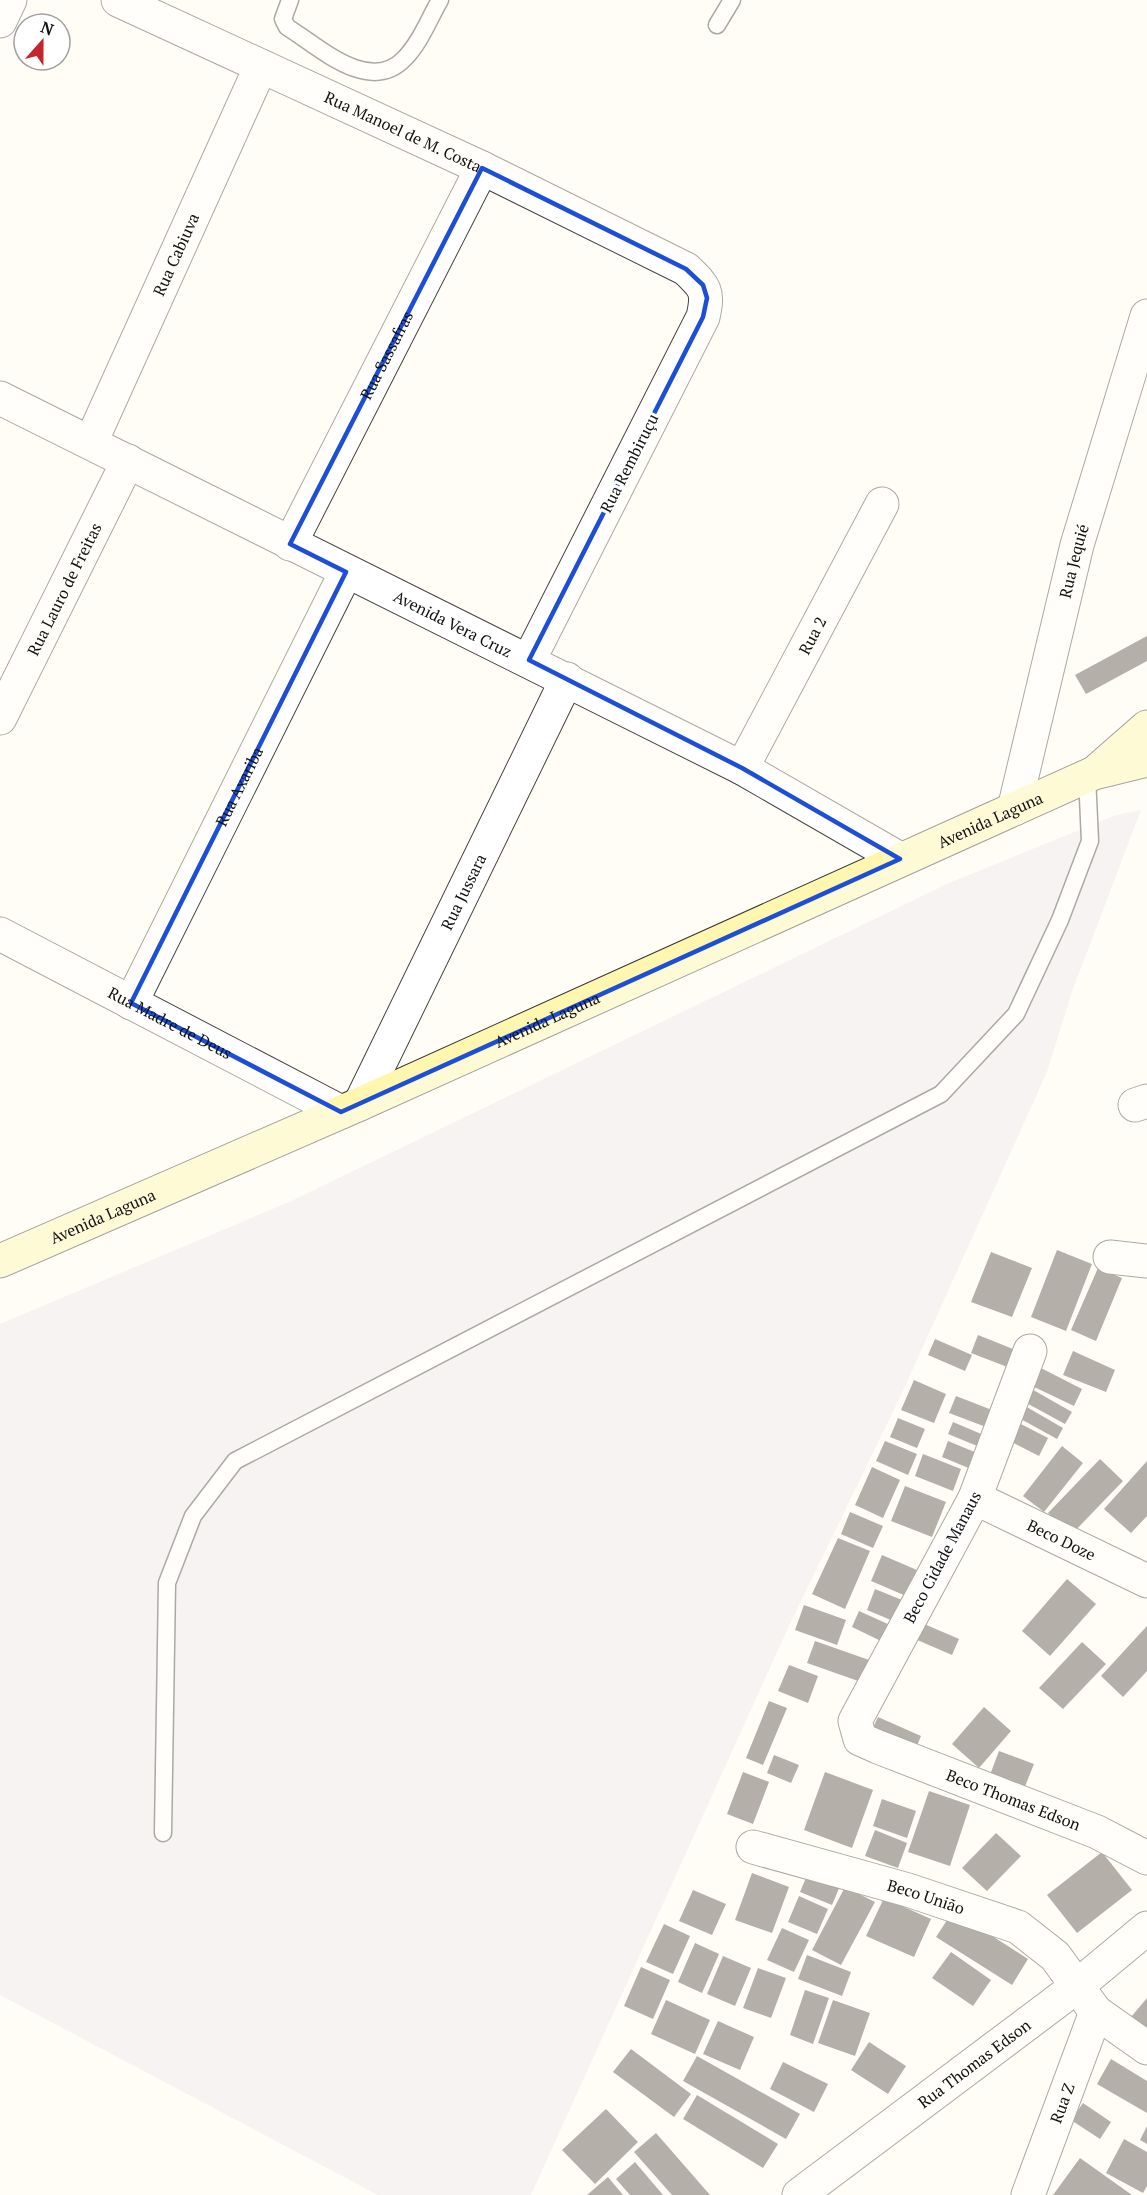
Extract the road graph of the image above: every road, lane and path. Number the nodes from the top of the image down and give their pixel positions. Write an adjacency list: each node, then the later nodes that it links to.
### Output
1 (10, 0): 6 (street)
2 (118, 0): 8 (street, Rua Manoel de M. Costa)
3 (290, 0): 4 (lane)
4 (440, 0)
5 (732, 0): 7 (lane)
6 (0, 21)
7 (717, 25)
8 (261, 66): 9 (street, Rua Manoel de M. Costa); 13 (street, Rua Cabiuva)
9 (482, 168): 10 (street, Rua Manoel de M. Costa); 16 (street, Rua Sassafras)
10 (686, 268): 18 (street, Rua Rembiruçu)
11 (1147, 316): 25 (street, Rua Jequié)
12 (0, 398): 13 (street, Avenida Vera Cruz)
13 (91, 442): 14 (street, Avenida Vera Cruz)
14 (128, 462): 16 (street, Avenida Vera Cruz); 20 (street, Rua Lauro de Freitas)
15 (882, 504): 23 (street, Rua 2)
16 (290, 544): 17 (street, Avenida Vera Cruz)
17 (346, 572): 18 (street, Avenida Vera Cruz); 28 (street, Rua Axariba)
18 (529, 660): 19 (street, Avenida Vera Cruz)
19 (567, 679): 23 (street, Avenida Vera Cruz); 29 (street, Rua Jussara)
20 (0, 718)
21 (1147, 727): 24 (main road, Avenida Laguna)
22 (1147, 760): 24 (main road, Avenida Laguna)
23 (742, 768): 26 (street, Avenida Vera Cruz)
24 (1091, 774): 25 (main road, Avenida Laguna); 37 (lane)
25 (1014, 809): 26 (main road, Avenida Laguna)
26 (900, 860): 29 (main road, Avenida Laguna)
27 (0, 934): 28 (street, Rua Madre de Deus)
28 (131, 1003): 29 (street, Rua Madre de Deus)
29 (350, 1108): 31 (main road, Avenida Laguna)
30 (1110, 1257): 32 (street)
31 (0, 1261)
32 (1147, 1261)
33 (1030, 1351): 34 (street, Beco Cidade Manaus)
34 (975, 1498): 35 (street, Beco Doze); 36 (street, Beco Cidade Manaus)
35 (1147, 1581)
36 (878, 1747): 39 (street, Beco Thomas Edson)
37 (163, 1833)
38 (753, 1847): 41 (street, Beco União)
39 (1147, 1858)
40 (1147, 1928): 41 (street, Rua Thomas Edson)
41 (1086, 1999): 42 (street); 43 (street, Rua Thomas Edson); 44 (street, Rua Z)
42 (1147, 2048)
43 (799, 2195)
44 (1028, 2195)

